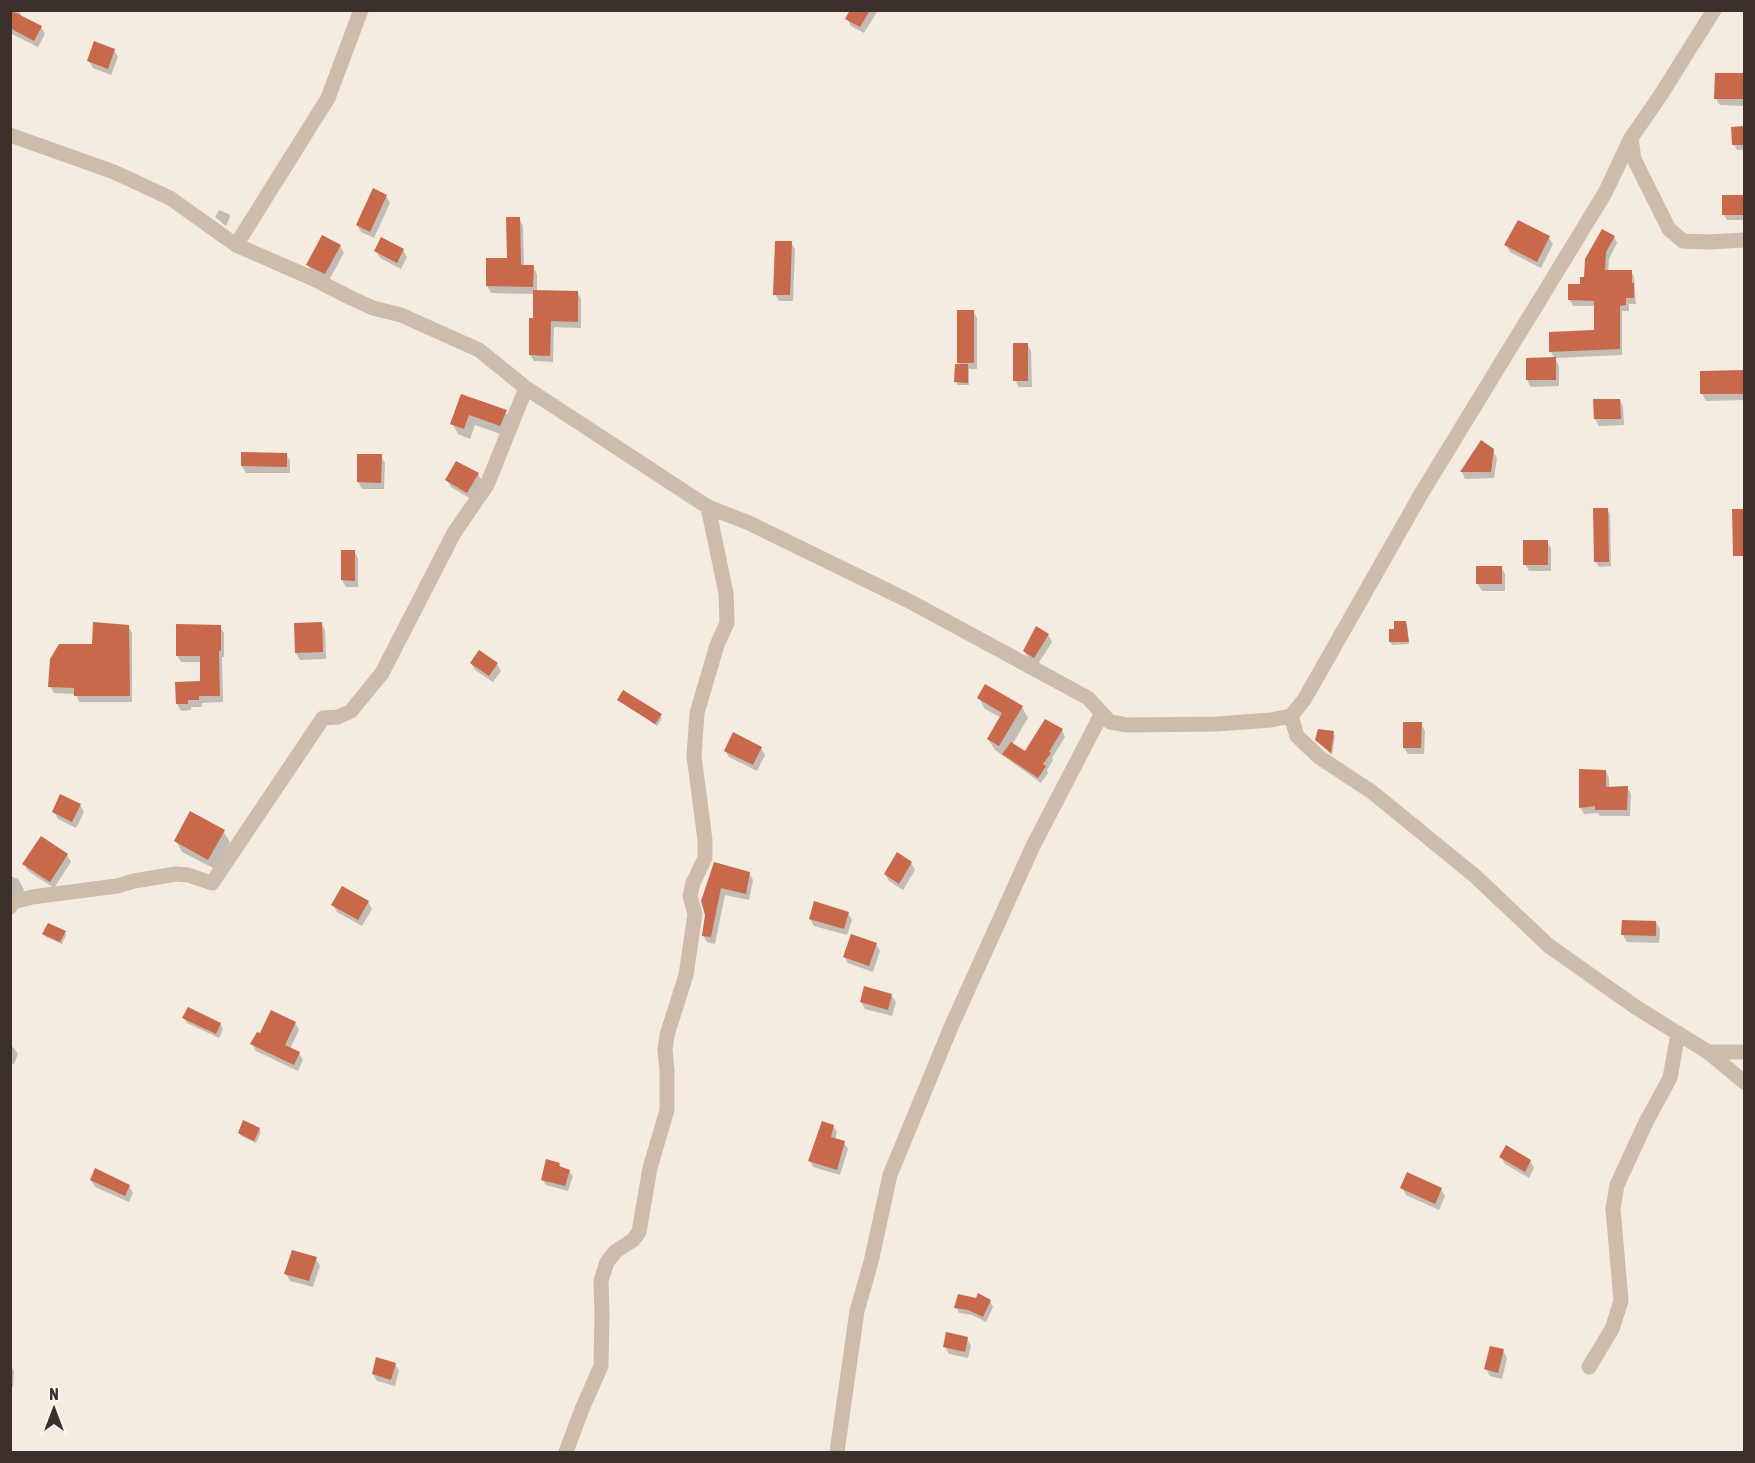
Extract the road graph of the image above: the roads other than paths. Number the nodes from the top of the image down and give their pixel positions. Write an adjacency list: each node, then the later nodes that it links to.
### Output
1 (361, 10): 6 (street)
2 (1714, 10): 4 (street)
3 (10, 135): 6 (street)
4 (1631, 138): 5 (street); 10 (street)
5 (1744, 240)
6 (236, 245): 7 (street)
7 (526, 388): 8 (street); 11 (street)
8 (708, 507): 9 (street); 17 (street)
9 (1101, 715): 10 (street); 18 (street)
10 (1291, 716): 12 (street)
11 (10, 907)
12 (1678, 1033): 13 (street); 16 (street)
13 (1708, 1052): 14 (street); 15 (street)
14 (1744, 1052)
15 (1744, 1082)
16 (1589, 1367)
17 (566, 1452)
18 (837, 1452)

